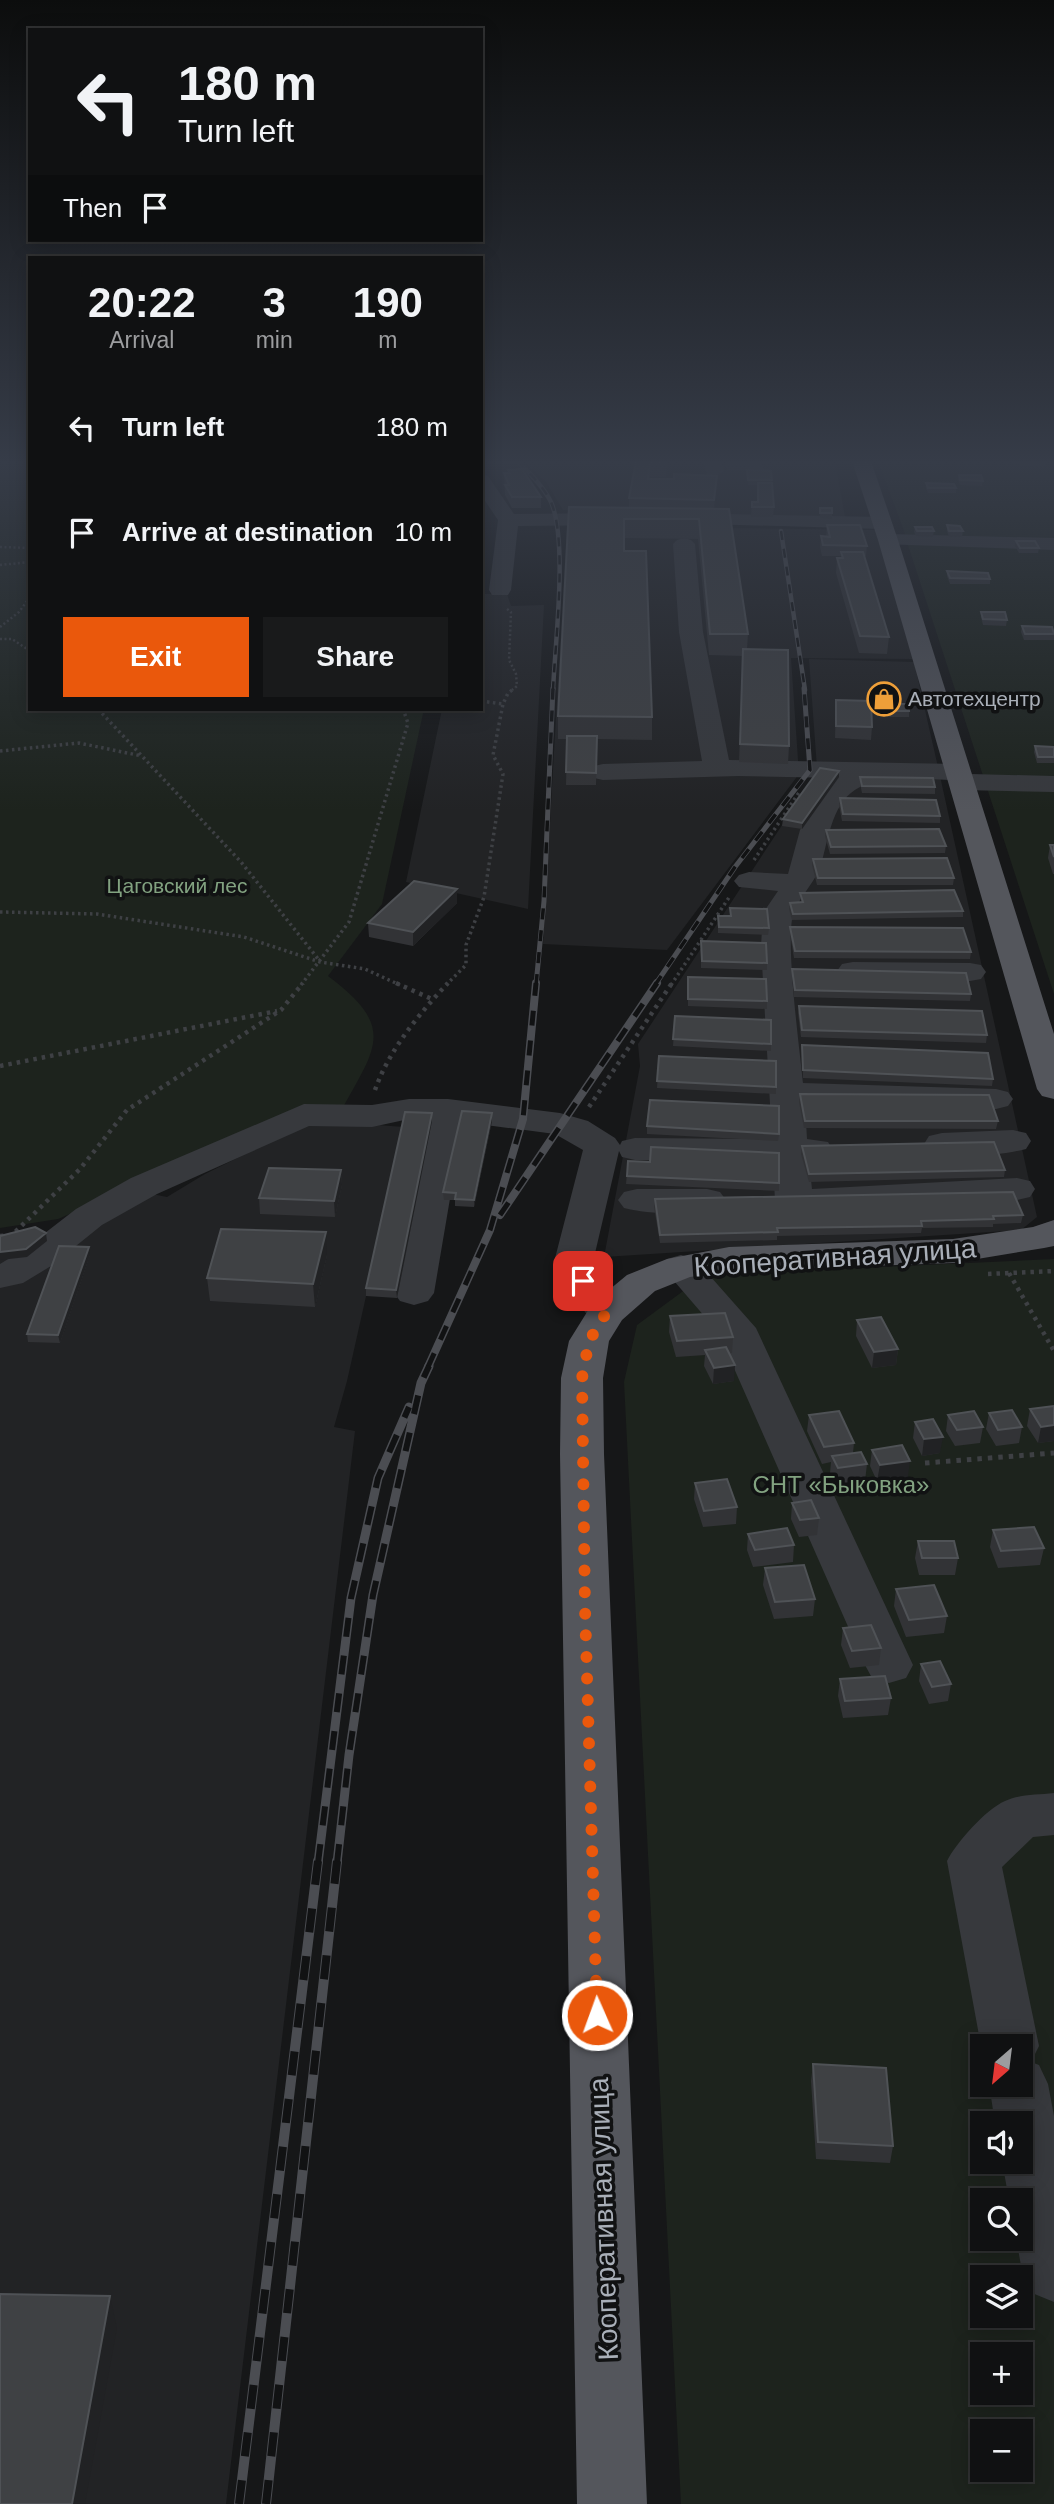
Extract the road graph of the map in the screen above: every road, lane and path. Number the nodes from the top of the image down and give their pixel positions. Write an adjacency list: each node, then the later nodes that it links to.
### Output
1 (503, 578): 4 (street)
2 (687, 578): 15 (street)
3 (899, 578): 18 (main road)
4 (501, 598): 10 (path)
5 (28, 600): 6 (path)
6 (0, 627)
7 (0, 639): 8 (path)
8 (28, 650)
9 (483, 701): 10 (path)
10 (503, 704): 26 (path)
11 (100, 711): 14 (path)
12 (404, 711): 23 (path)
13 (0, 751): 14 (path)
14 (143, 756): 23 (path)
15 (717, 769): 16 (street); 17 (street)
16 (814, 770): 20 (street); 21 (path)
17 (603, 772)
18 (961, 777): 19 (street); 20 (street); 29 (main road)
19 (1054, 784)
20 (882, 786): 24 (street)
21 (746, 877): 24 (street); 33 (path)
22 (0, 912): 23 (path)
23 (320, 962): 26 (path); 27 (path)
24 (790, 963): 25 (street); 30 (street); 38 (street)
25 (970, 972)
26 (434, 1000): 32 (path)
27 (281, 1010): 28 (path); 42 (path)
28 (0, 1064)
29 (1054, 1089)
30 (996, 1099)
31 (448, 1110): 32 (street); 33 (street); 47 (street)
32 (372, 1116): 46 (street)
33 (575, 1129): 48 (street)
34 (1013, 1141): 35 (street)
35 (916, 1145)
36 (846, 1148): 38 (street)
37 (635, 1149): 38 (street)
38 (790, 1151): 41 (street)
39 (1017, 1189): 41 (street)
40 (637, 1199): 41 (street)
41 (794, 1200)
42 (0, 1236)
43 (1051, 1236): 44 (main road, Кооперативная улица)
44 (681, 1267): 48 (main road, Кооперативная улица); 52 (street)
45 (1009, 1273): 49 (path)
46 (0, 1276)
47 (414, 1293)
48 (606, 1313): 57 (main road, Кооперативная улица)
49 (1054, 1351)
50 (1054, 1453): 51 (path)
51 (925, 1462)
52 (889, 1665)
53 (1054, 1814): 54 (street)
54 (1008, 2034)
55 (1021, 2097): 56 (street)
56 (1054, 2271)
57 (612, 2504)

